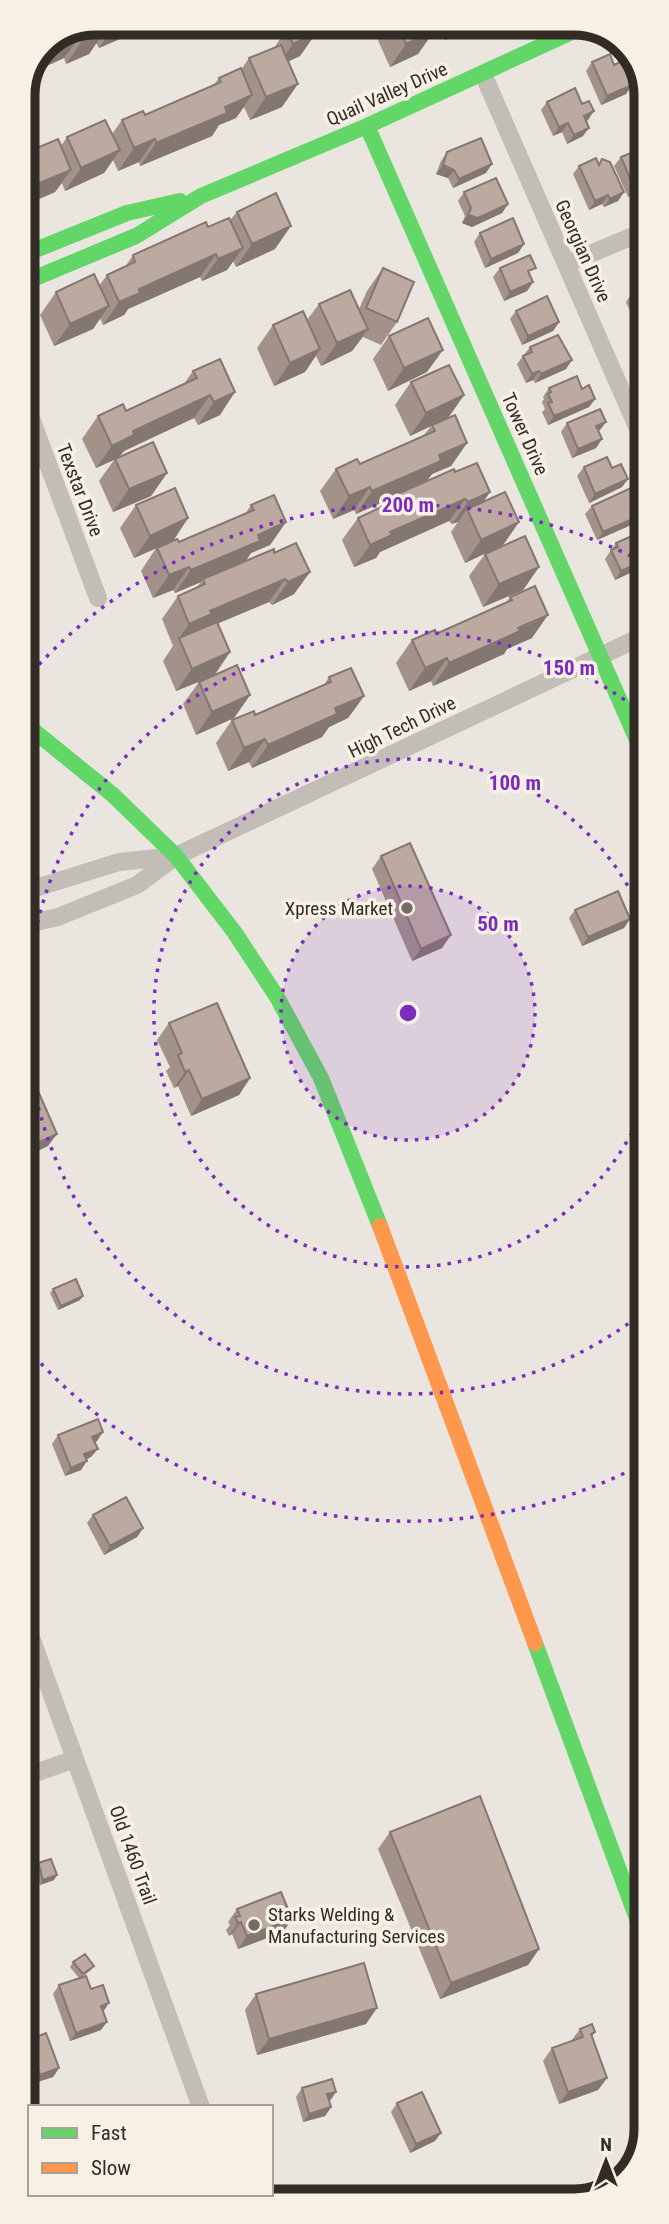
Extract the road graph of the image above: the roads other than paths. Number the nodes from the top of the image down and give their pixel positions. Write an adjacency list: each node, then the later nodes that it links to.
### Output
1 (566, 35): 2 (street, Quail Valley Drive)
2 (484, 74): 3 (street, Quail Valley Drive); 7 (street, Georgian Drive)
3 (367, 126): 4 (street, Quail Valley Drive); 13 (street, Tower Drive)
4 (201, 196): 6 (street, Quail Valley Drive); 8 (street, Quail Valley Drive)
5 (634, 236): 7 (street)
6 (35, 250)
7 (566, 264): 9 (street, Georgian Drive)
8 (35, 278)
9 (634, 420)
10 (35, 429): 11 (street, Texstar Drive)
11 (98, 598)
12 (634, 640): 13 (street, High Tech Drive)
13 (599, 656): 15 (street, Tower Drive); 16 (street, High Tech Drive)
14 (35, 732): 16 (street)
15 (634, 734)
16 (176, 856): 17 (street, High Tech Drive); 18 (street, High Tech Drive); 22 (street)
17 (35, 888)
18 (35, 922)
19 (35, 1648): 20 (street, Old 1460 Trail)
20 (75, 1759): 21 (street); 23 (street, Old 1460 Trail)
21 (35, 1773)
22 (634, 1912)
23 (200, 2105)

